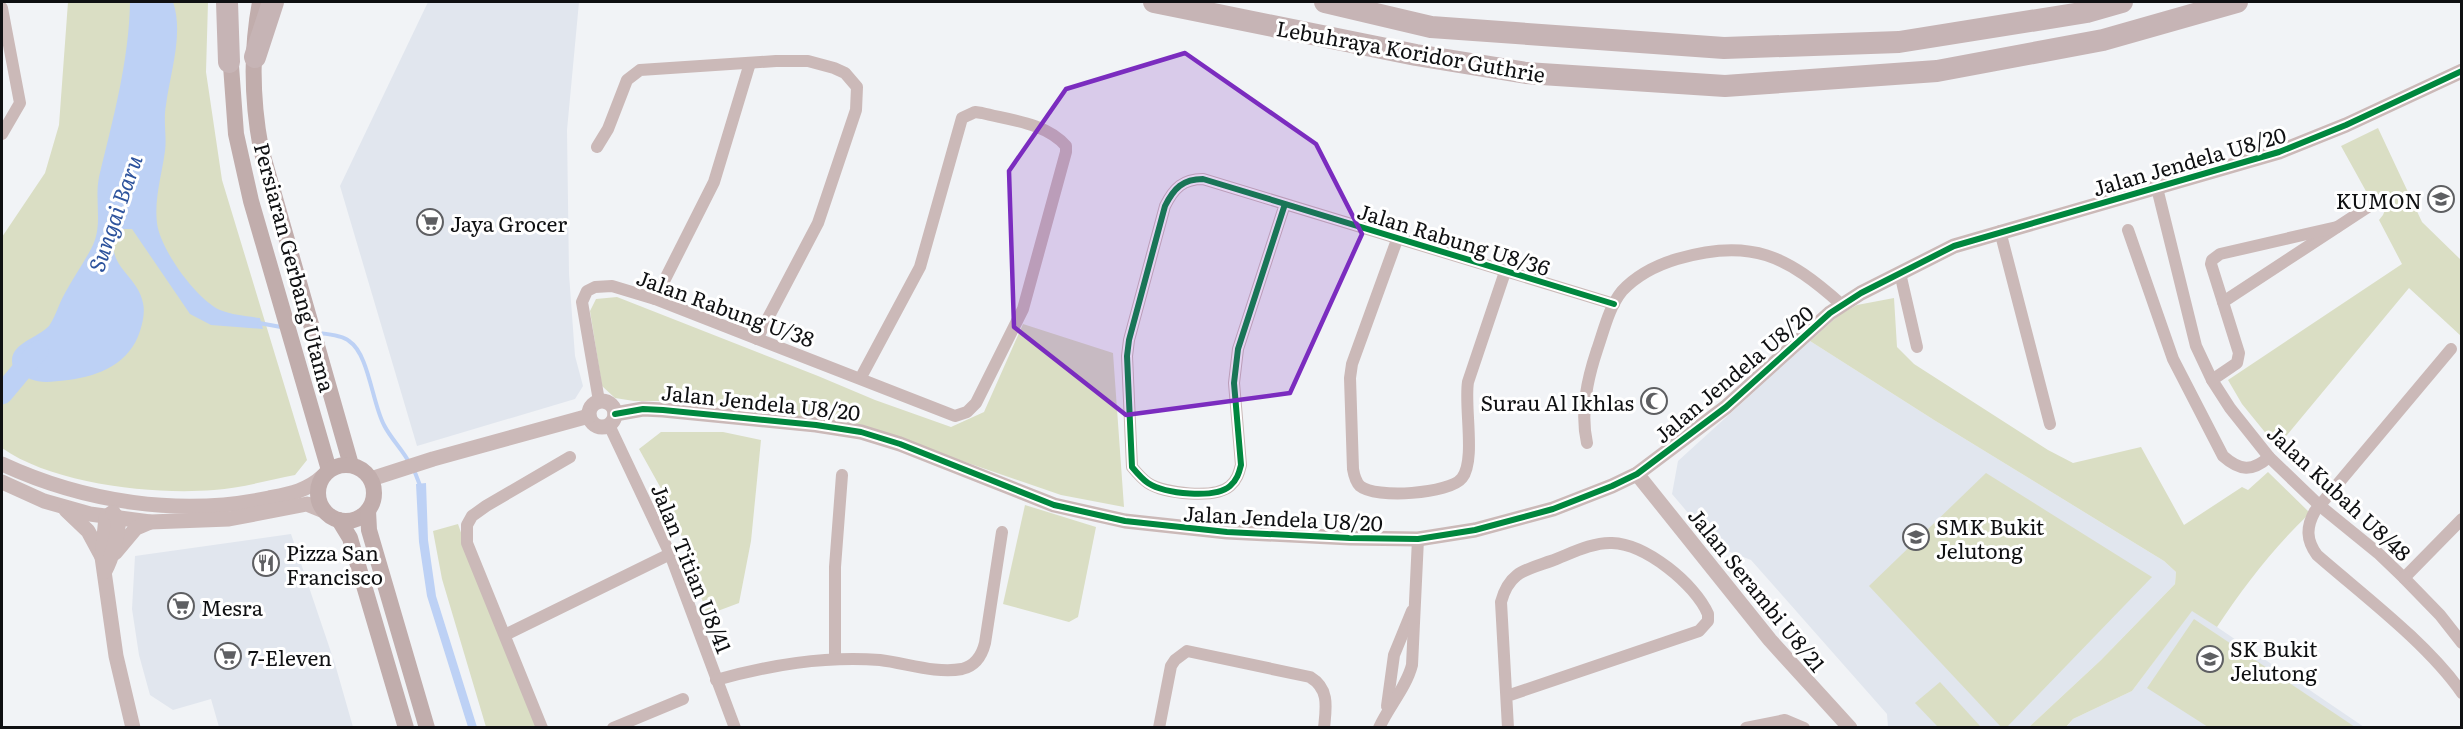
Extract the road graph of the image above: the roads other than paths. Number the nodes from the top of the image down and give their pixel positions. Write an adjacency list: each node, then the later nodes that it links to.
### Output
1 (227, 2): 11 (highway)
2 (235, 2): 11 (main road, Persiaran Gerbang Utama)
3 (260, 2): 10 (main road, Persiaran Gerbang Utama)
4 (273, 2): 10 (highway)
5 (1154, 2): 8 (highway, Lebuhraya Koridor Guthrie)
6 (1325, 2): 7 (highway, Lebuhraya Koridor Guthrie)
7 (2122, 2)
8 (2237, 2)
9 (2, 9): 14 (street)
10 (255, 57): 41 (main road, Persiaran Gerbang Utama)
11 (229, 62): 43 (main road, Persiaran Gerbang Utama)
12 (750, 63): 15 (street); 25 (street); 29 (street)
13 (2462, 71): 16 (street, Jalan Jendela U8/20)
14 (2, 134)
15 (597, 147)
16 (2157, 188): 21 (street, Jalan Jendela U8/20); 33 (street, Jalan Kubah U8/48)
17 (2374, 203): 19 (street)
18 (1285, 204): 18 (street, Jalan Rabung U8/36); 22 (street, Jalan Rabung U8/36)
19 (2337, 227): 26 (street); 26 (street)
20 (2128, 230): 40 (street)
21 (2000, 231): 24 (street, Jalan Jendela U8/20); 37 (street)
22 (1398, 237): 23 (street, Jalan Rabung U8/36); 23 (street)
23 (1505, 272): 27 (street, Jalan Rabung U8/36)
24 (1900, 273): 28 (street, Jalan Jendela U8/20); 30 (street)
25 (655, 299): 29 (street, Jalan Rabung U/38); 34 (street, Jalan Rabung U/38)
26 (2223, 302): 33 (street)
27 (1614, 304): 28 (street); 38 (street)
28 (1842, 305): 44 (street, Jalan Jendela U8/20)
29 (757, 339): 32 (street, Jalan Rabung U/38)
30 (1917, 347)
31 (2451, 349): 49 (street)
32 (860, 379): 32 (street, Jalan Rabung U/38)
33 (2212, 380): 40 (street, Jalan Kubah U8/48)
34 (600, 401): 35 (street); 36 (street)
35 (589, 416): 36 (street); 46 (street)
36 (612, 420): 58 (street, Jalan Jendela U8/20); 59 (street, Jalan Titian U8/41)
37 (2050, 424)
38 (1587, 443)
39 (570, 457): 63 (street)
40 (2269, 457): 49 (street, Jalan Kubah U8/48)
41 (351, 465): 43 (main road); 46 (main road)
42 (4, 471): 47 (street); 50 (street)
43 (326, 473): 48 (street); 51 (main road)
44 (1636, 474): 58 (street, Jalan Jendela U8/20); 83 (street, Jalan Serambi U8/21)
45 (842, 475): 65 (street)
46 (371, 479): 52 (main road)
47 (93, 495): 48 (street); 53 (street)
48 (136, 503): 53 (street)
49 (2319, 505): 61 (street, Jalan Kubah U8/48); 67 (street)
50 (62, 506): 53 (street); 60 (street)
51 (324, 511): 55 (main road); 56 (street)
52 (368, 511): 55 (main road); 73 (main road)
53 (113, 516): 56 (street); 60 (street)
54 (2462, 519): 61 (street)
55 (339, 520): 72 (main road)
56 (150, 522): 60 (street)
57 (1002, 532): 65 (street)
58 (1418, 539): 62 (street)
59 (670, 554): 63 (street); 66 (street, Jalan Titian U8/41)
60 (107, 561): 71 (street)
61 (2404, 578): 64 (street, Jalan Kubah U8/48)
62 (1416, 598): 70 (street); 70 (street)
63 (505, 635): 74 (street)
64 (2462, 643)
65 (835, 658): 66 (street)
66 (716, 681): 76 (street, Jalan Titian U8/41)
67 (2462, 693)
68 (1507, 696): 68 (street); 80 (street)
69 (682, 699): 75 (street)
70 (1387, 710): 79 (street)
71 (133, 728)
72 (406, 728)
73 (427, 728)
74 (542, 728)
75 (613, 728)
76 (735, 728)
77 (1159, 728): 78 (street)
78 (1324, 728)
79 (1379, 728)
80 (1508, 728)
81 (1746, 728): 82 (street)
82 (1804, 728)
83 (1850, 728)

